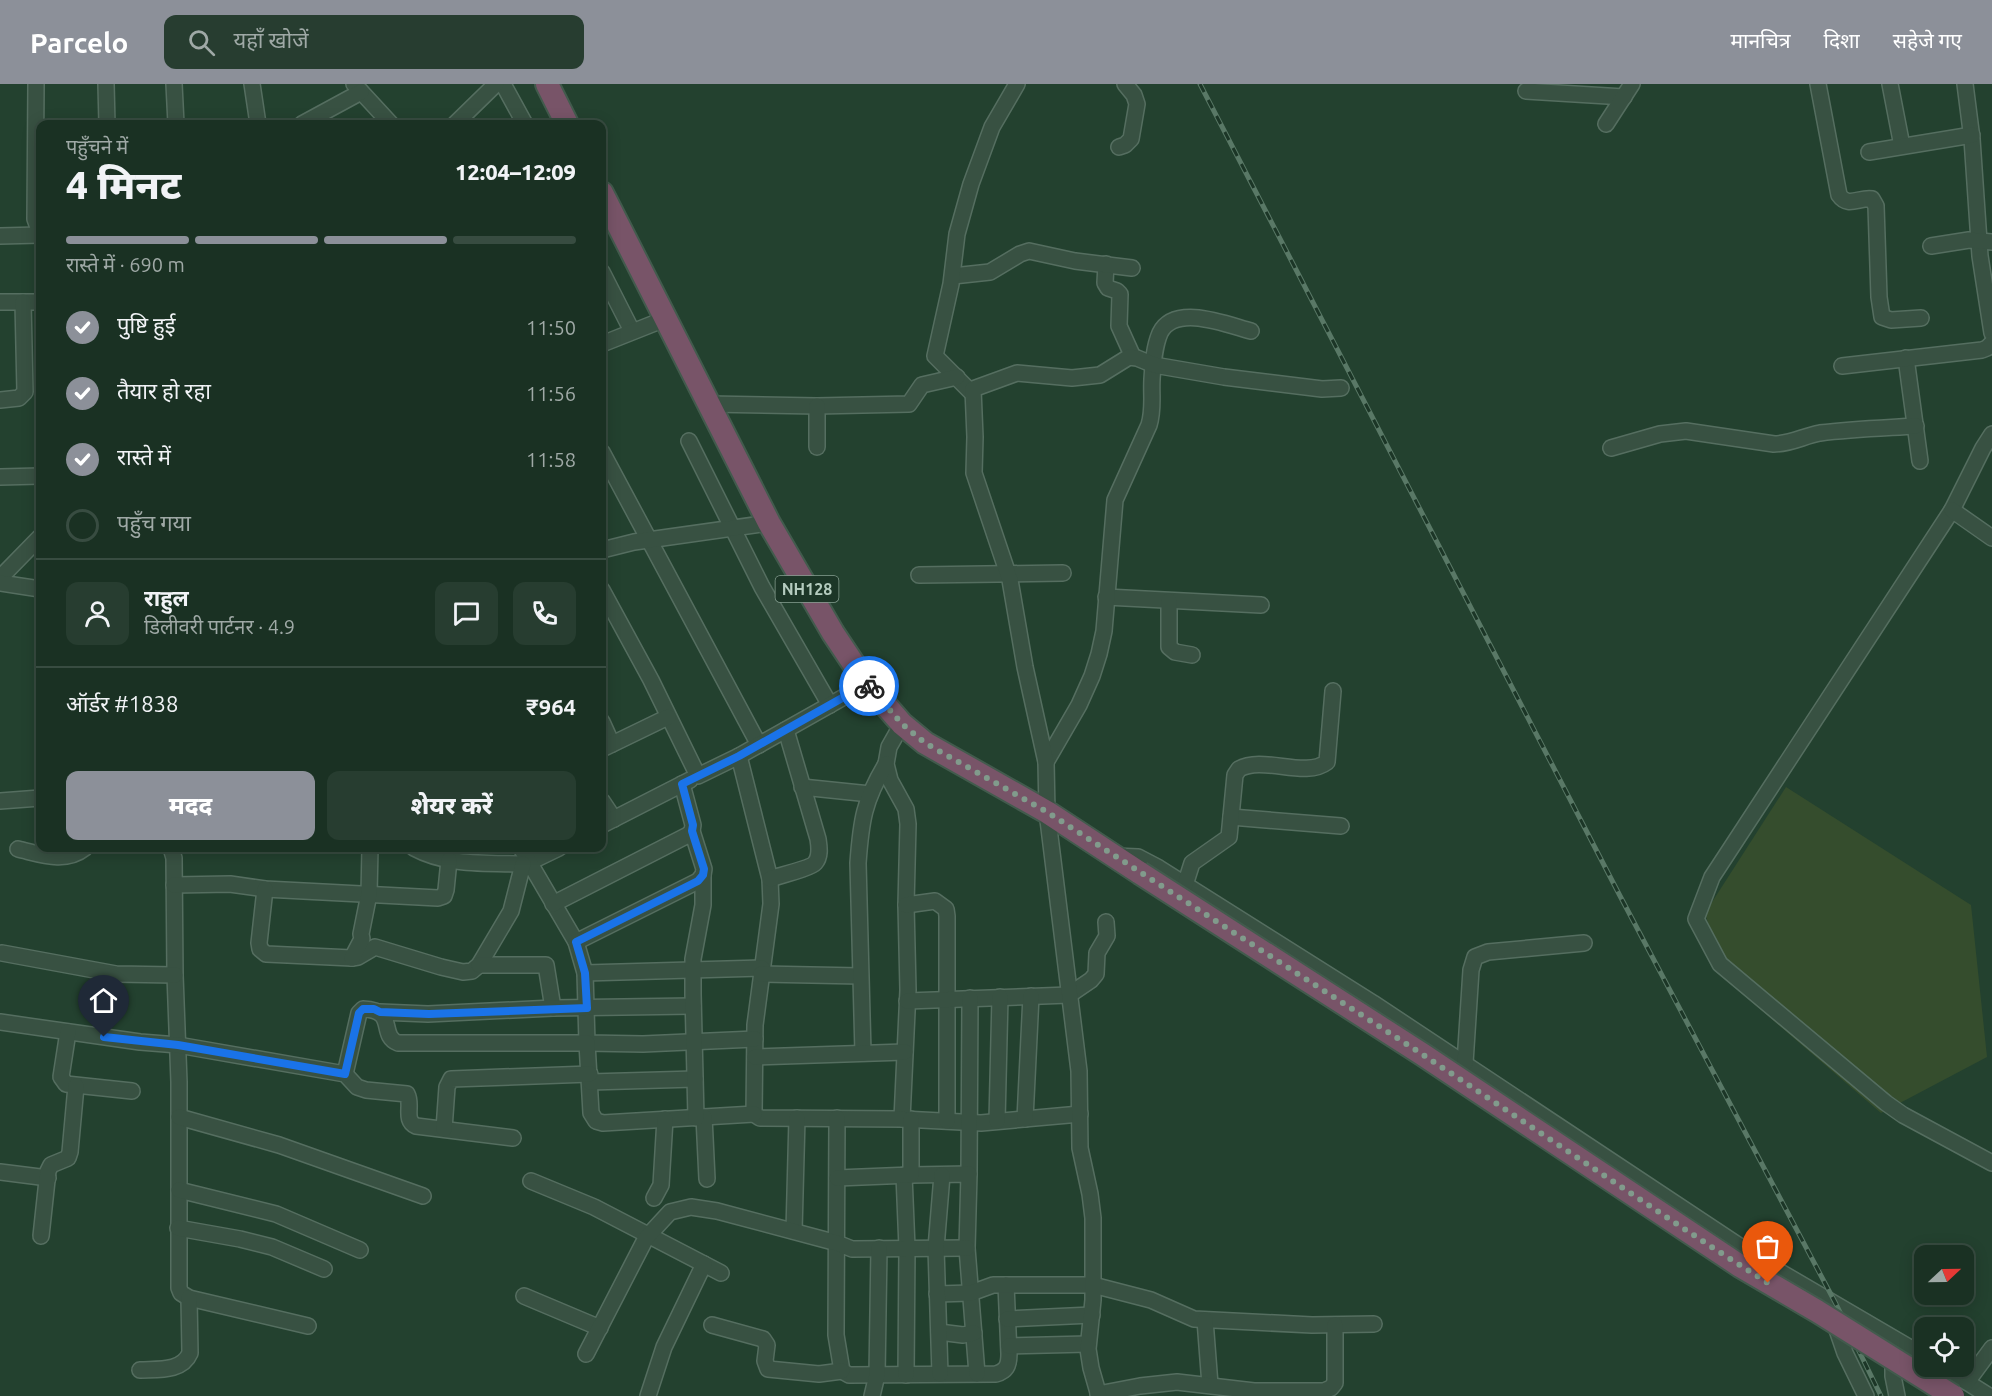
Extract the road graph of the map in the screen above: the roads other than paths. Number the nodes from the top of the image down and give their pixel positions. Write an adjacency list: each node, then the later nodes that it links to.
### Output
1 (36, 84): 17 (street)
2 (106, 84): 18 (street)
3 (174, 84): 19 (street)
4 (252, 84): 20 (street)
5 (496, 84): 23 (street)
6 (503, 84): 24 (street)
7 (547, 84): 25 (highway)
8 (1017, 84): 40 (street)
9 (1125, 84): 29 (street)
10 (1632, 84): 16 (street)
11 (1818, 84): 47 (street)
12 (1890, 84): 28 (street)
13 (1965, 84): 27 (street)
14 (358, 87): 21 (street); 22 (street)
15 (1526, 91): 16 (street)
16 (1624, 97): 26 (street)
17 (37, 120)
18 (106, 120)
19 (176, 120)
20 (257, 120)
21 (308, 120)
22 (387, 120)
23 (459, 120)
24 (523, 120)
25 (565, 120)
26 (1606, 124)
27 (1972, 135): 28 (street); 36 (street)
28 (1902, 146): 30 (street)
29 (1119, 147)
30 (1869, 152)
31 (36, 199): 33 (street)
32 (606, 201): 46 (highway, NH128)
33 (36, 222)
34 (36, 234): 35 (street)
35 (0, 236)
36 (1986, 242): 37 (street); 45 (street)
37 (1931, 246)
38 (1106, 264): 39 (street); 40 (street); 53 (street)
39 (1132, 268)
40 (953, 276): 57 (street)
41 (606, 280): 48 (street)
42 (0, 302): 43 (street)
43 (22, 302): 44 (street); 60 (street)
44 (36, 302)
45 (1990, 303): 50 (street)
46 (665, 318): 48 (street); 61 (highway, NH128)
47 (1921, 318)
48 (632, 332): 51 (street)
49 (1251, 332): 55 (street)
50 (1992, 333)
51 (606, 342)
52 (1992, 343): 54 (street)
53 (1133, 357): 55 (street); 59 (street)
54 (1906, 357): 56 (street); 63 (street)
55 (1154, 365): 58 (street); 86 (street)
56 (1842, 366)
57 (957, 377): 59 (street); 62 (street)
58 (1341, 388)
59 (972, 393): 80 (street)
60 (0, 400)
61 (709, 404): 62 (street); 74 (highway, NH128)
62 (817, 406): 66 (street)
63 (1916, 426): 67 (street); 70 (street)
64 (1992, 434): 68 (street)
65 (689, 441): 75 (street)
66 (817, 447)
67 (1611, 448)
68 (1987, 451): 73 (street)
69 (606, 460): 77 (street)
70 (1920, 461)
71 (36, 476): 72 (street)
72 (0, 477)
73 (1952, 510): 76 (street); 181 (street)
74 (769, 524): 75 (street); 91 (highway, NH128)
75 (731, 528): 77 (street); 93 (street)
76 (1992, 538)
77 (648, 540): 79 (street); 97 (street)
78 (36, 541): 83 (street)
79 (606, 549)
80 (1007, 573): 81 (street); 82 (street); 100 (street)
81 (1063, 573)
82 (919, 575)
83 (0, 578)
84 (0, 583): 85 (street)
85 (36, 588)
86 (1106, 597): 87 (street); 100 (street)
87 (1169, 601): 88 (street); 90 (street)
88 (1261, 605)
89 (606, 607): 94 (street)
90 (1192, 655)
91 (867, 684): 93 (street); 95 (highway, NH128)
92 (1333, 691): 109 (street)
93 (830, 705): 96 (street)
94 (668, 717): 98 (street); 102 (street)
95 (902, 724): 101 (street); 108 (highway, NH128)
96 (786, 730): 97 (street); 104 (street)
97 (759, 745): 99 (street)
98 (607, 747)
99 (739, 756): 102 (street); 124 (street)
100 (1046, 762): 108 (street)
101 (886, 764): 105 (street); 130 (street)
102 (698, 776): 103 (street)
103 (682, 784): 110 (street); 112 (street)
104 (802, 787): 105 (street); 124 (street)
105 (870, 794): 141 (street)
106 (36, 798): 107 (street)
107 (0, 801)
108 (1047, 812): 120 (highway, NH128); 142 (street)
109 (1231, 817): 111 (street); 126 (street)
110 (608, 822)
111 (1341, 826)
112 (692, 831): 123 (street); 129 (street)
113 (18, 849): 114 (street)
114 (77, 852)
115 (172, 852): 125 (street)
116 (370, 852): 128 (street)
117 (421, 852): 121 (street)
118 (522, 852): 122 (street)
119 (550, 852): 122 (street)
120 (1115, 856): 126 (street); 237 (highway, NH128, bridge)
121 (449, 860): 122 (street); 128 (street)
122 (526, 863): 129 (street); 136 (street)
123 (703, 875): 132 (street); 137 (street)
124 (770, 879): 138 (street)
125 (174, 885): 127 (street); 140 (street)
126 (1185, 885): 161 (street)
127 (265, 889): 128 (street); 133 (street)
128 (369, 894): 133 (street)
129 (553, 904): 132 (street)
130 (906, 905): 146 (street); 147 (street)
131 (1106, 922): 142 (street)
132 (576, 942): 139 (street)
133 (369, 943): 136 (street)
134 (1584, 944): 161 (street)
135 (2, 953): 140 (street)
136 (479, 965): 149 (street)
137 (693, 970): 138 (street); 139 (street); 148 (street)
138 (761, 971): 141 (street); 154 (street)
139 (585, 973): 150 (street)
140 (175, 975): 157 (street)
141 (860, 976): 159 (street)
142 (1069, 995): 143 (street); 168 (street)
143 (1030, 996): 144 (street); 175 (street)
144 (1000, 997): 145 (street); 177 (street)
145 (970, 998): 146 (street); 178 (street)
146 (947, 999): 147 (street); 176 (street)
147 (907, 1001): 158 (street)
148 (693, 1006): 150 (street); 156 (street)
149 (553, 1008): 150 (street); 151 (street)
150 (587, 1008): 155 (street)
151 (380, 1012): 155 (street); 162 (street)
152 (0, 1022): 153 (street)
153 (68, 1032): 157 (street); 165 (street)
154 (755, 1039): 156 (street); 160 (street)
155 (587, 1042): 156 (street); 163 (street)
156 (694, 1042): 164 (street)
157 (178, 1045): 162 (street); 169 (street)
158 (905, 1052): 159 (street); 174 (street)
159 (863, 1053): 160 (street)
160 (755, 1057): 167 (street)
161 (1465, 1063): 212 (street)
162 (345, 1074): 179 (street)
163 (590, 1078): 164 (street); 173 (street); 179 (street)
164 (695, 1079): 170 (street)
165 (76, 1086): 166 (street); 186 (street)
166 (132, 1091)
167 (754, 1114): 170 (street); 171 (street)
168 (1080, 1114): 175 (street); 207 (street)
169 (179, 1117): 190 (street); 191 (street)
170 (700, 1117): 173 (street); 188 (street)
171 (797, 1118): 172 (street); 194 (street)
172 (837, 1118): 174 (street); 187 (street)
173 (665, 1119): 192 (street)
174 (907, 1119): 176 (street); 184 (street)
175 (1025, 1119): 177 (street)
176 (947, 1121): 178 (street)
177 (997, 1121): 178 (street)
178 (970, 1122): 183 (street)
179 (444, 1128): 180 (street)
180 (513, 1138)
181 (1992, 1163)
182 (0, 1172): 186 (street)
183 (969, 1174): 185 (street); 201 (street)
184 (907, 1175): 185 (street); 187 (street); 199 (street)
185 (942, 1175): 200 (street)
186 (48, 1178): 196 (street)
187 (837, 1178): 197 (street)
188 (707, 1179)
189 (531, 1181): 195 (street)
190 (178, 1190): 193 (street); 202 (street)
191 (423, 1196)
192 (654, 1198)
193 (178, 1228): 204 (street); 211 (street)
194 (795, 1231): 195 (street); 197 (street)
195 (649, 1235): 203 (street); 220 (street)
196 (41, 1236)
197 (837, 1243): 198 (street); 230 (street)
198 (879, 1248): 199 (street); 233 (street)
199 (907, 1248): 200 (street); 234 (street)
200 (936, 1248): 201 (street); 209 (street)
201 (967, 1248): 208 (street)
202 (360, 1250)
203 (704, 1264): 205 (street); 239 (street)
204 (324, 1269)
205 (721, 1273)
206 (1006, 1285): 207 (street); 208 (street); 214 (street)
207 (1094, 1285): 213 (street); 215 (street)
208 (971, 1293): 209 (street); 222 (street)
209 (937, 1294): 221 (street)
210 (524, 1296): 220 (street)
211 (189, 1298): 219 (street); 229 (street)
212 (1826, 1298): 223 (street); 241 (street)
213 (1092, 1315): 214 (street); 224 (street)
214 (1007, 1319): 225 (street)
215 (1205, 1320): 218 (street); 236 (street)
216 (1374, 1324): 218 (street)
217 (712, 1325): 230 (street)
218 (1335, 1325): 236 (street)
219 (308, 1326)
220 (600, 1328): 228 (street)
221 (939, 1332): 222 (street); 231 (street)
222 (974, 1333): 232 (street)
223 (1893, 1337): 227 (street); 242 (street)
224 (1088, 1344): 225 (street); 238 (street)
225 (1009, 1346): 232 (street)
226 (1992, 1348): 237 (street)
227 (1914, 1350)
228 (586, 1354)
229 (140, 1370)
230 (842, 1371): 233 (street)
231 (940, 1374): 232 (street); 234 (street)
232 (977, 1374)
233 (877, 1375): 234 (street); 240 (street)
234 (906, 1375)
235 (1950, 1377): 237 (street)
236 (1210, 1385): 238 (street)
237 (1960, 1389): 243 (street)
238 (1099, 1395)
239 (648, 1396)
240 (872, 1396)
241 (1866, 1396)
242 (1897, 1396)
243 (1989, 1396)

